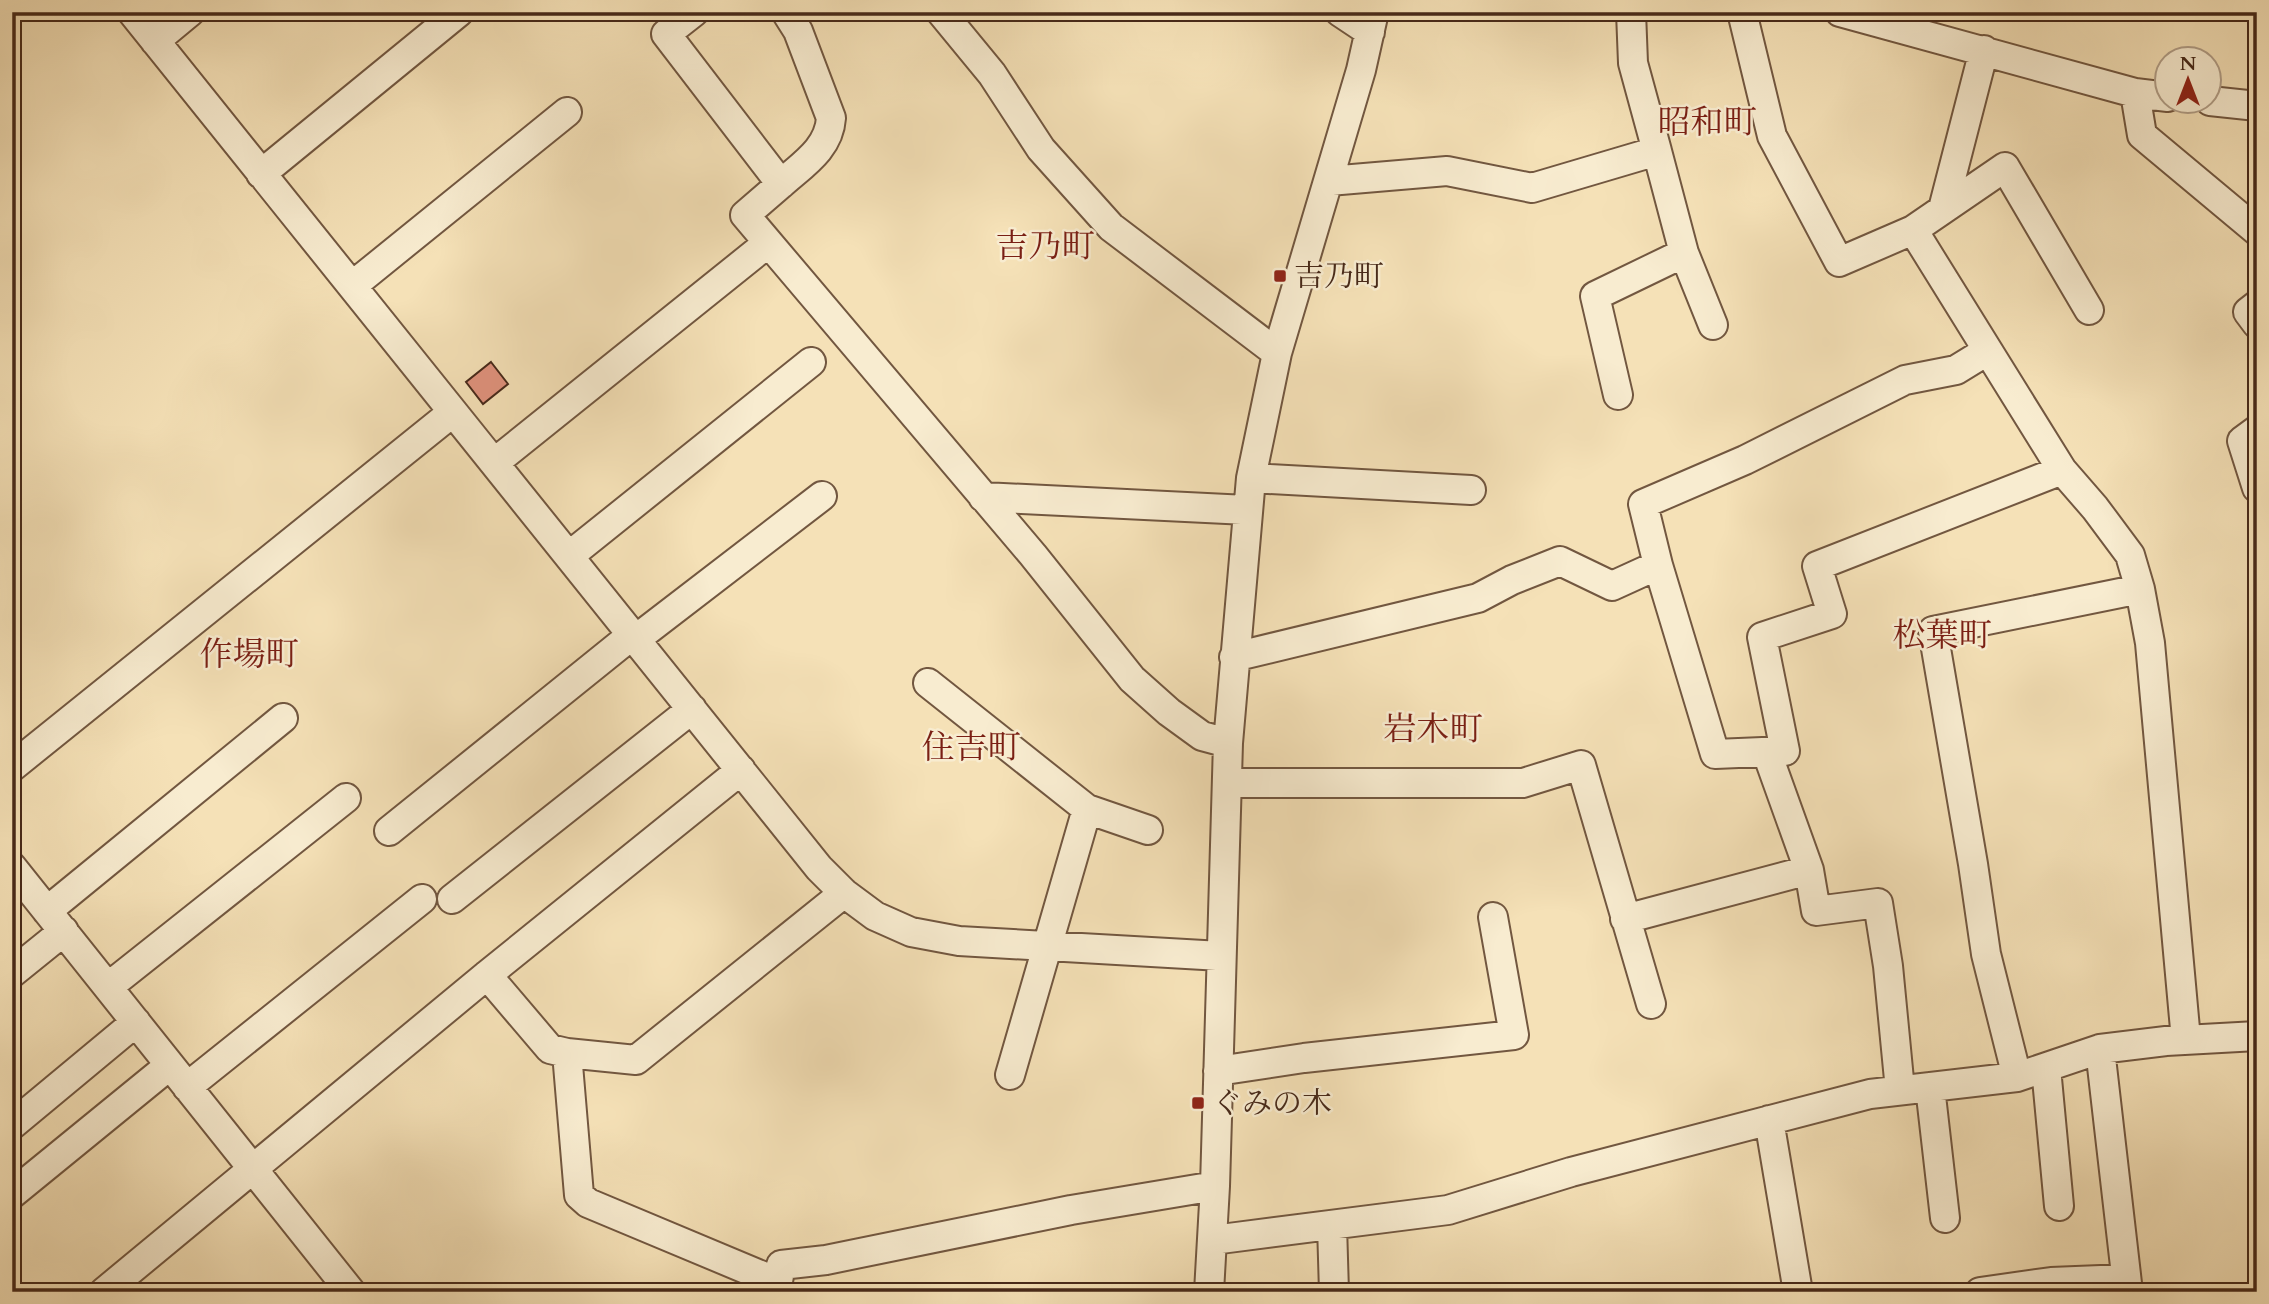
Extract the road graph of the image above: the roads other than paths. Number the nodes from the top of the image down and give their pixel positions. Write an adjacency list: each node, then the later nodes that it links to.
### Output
1 (132, 12): 12 (street)
2 (190, 12): 12 (street)
3 (459, 12): 20 (street)
4 (694, 12): 22 (street)
5 (786, 12): 22 (street)
6 (941, 12): 34 (street)
7 (1340, 12): 11 (street)
8 (1631, 12): 19 (street)
9 (1742, 12): 24 (street)
10 (1843, 13): 13 (street)
11 (1372, 22): 21 (street)
12 (155, 41): 20 (street)
13 (1984, 50): 14 (street); 23 (street)
14 (2136, 93): 15 (street); 25 (street)
15 (2154, 95)
16 (2224, 102): 17 (street)
17 (2257, 106)
18 (567, 112): 28 (street)
19 (1657, 151): 21 (street); 27 (street)
20 (261, 174): 28 (street)
21 (1329, 181): 34 (street)
22 (780, 184): 26 (street)
23 (1943, 209): 24 (street); 30 (street)
24 (1913, 230): 33 (street)
25 (2257, 231)
26 (768, 243): 39 (street); 45 (street)
27 (1684, 253): 32 (street); 36 (street)
28 (352, 286): 37 (street)
29 (2257, 305): 31 (street)
30 (2088, 310)
31 (2257, 324)
32 (1713, 325)
33 (1987, 351): 40 (street); 48 (street)
34 (1277, 353): 41 (street)
35 (811, 362): 47 (street)
36 (1618, 395)
37 (453, 412): 39 (street); 57 (street)
38 (2257, 430): 42 (street)
39 (494, 463): 47 (street)
40 (2062, 470): 49 (street); 56 (street)
41 (1251, 478): 43 (street); 46 (street)
42 (2257, 488)
43 (1471, 490)
44 (822, 496): 50 (street)
45 (984, 497): 46 (street); 55 (street)
46 (1247, 510): 51 (street)
47 (569, 556): 50 (street)
48 (1658, 565): 51 (street); 56 (street)
49 (2140, 589): 80 (street); 87 (street)
50 (634, 637): 53 (street); 63 (street)
51 (1234, 657): 55 (street)
52 (928, 683): 61 (street)
53 (692, 709): 58 (street); 68 (street)
54 (283, 718): 71 (street)
55 (1228, 743): 59 (street)
56 (1768, 753): 65 (street)
57 (12, 767)
58 (741, 770): 66 (street); 75 (street)
59 (1227, 783): 70 (street); 73 (street)
60 (346, 798): 76 (street)
61 (1087, 809): 62 (street); 72 (street)
62 (1148, 830)
63 (389, 831)
64 (12, 867): 71 (street)
65 (1809, 870): 70 (street); 89 (street)
66 (844, 894): 72 (street); 82 (street)
67 (422, 899): 86 (street)
68 (452, 899)
69 (1493, 917): 84 (street)
70 (1625, 919): 77 (street)
71 (55, 921): 74 (street); 76 (street)
72 (1046, 946): 73 (street); 85 (street)
73 (1221, 956): 84 (street)
74 (12, 973)
75 (487, 975): 82 (street); 92 (street)
76 (108, 987): 78 (street)
77 (1651, 1004)
78 (136, 1022): 86 (street); 91 (street)
79 (2257, 1036): 80 (street)
80 (2186, 1040): 81 (street)
81 (2100, 1049): 83 (street); 99 (street)
82 (567, 1053): 100 (street)
83 (2046, 1068): 87 (street); 95 (street)
84 (1218, 1070): 93 (street)
85 (1010, 1075)
86 (179, 1076): 92 (street); 94 (street)
87 (2017, 1077): 88 (street)
88 (1930, 1087): 89 (street); 96 (street)
89 (1900, 1090): 90 (street)
90 (1769, 1120): 97 (street); 105 (street)
91 (12, 1125)
92 (253, 1169): 101 (street); 102 (street)
93 (1215, 1186): 98 (street); 100 (street)
94 (12, 1194)
95 (2059, 1206)
96 (1945, 1218)
97 (1332, 1225): 98 (street); 104 (street)
98 (1213, 1240): 103 (street)
99 (2127, 1285): 106 (street)
100 (776, 1287)
101 (104, 1292)
102 (351, 1292)
103 (1209, 1292)
104 (1334, 1292)
105 (1798, 1292)
106 (1980, 1292)

